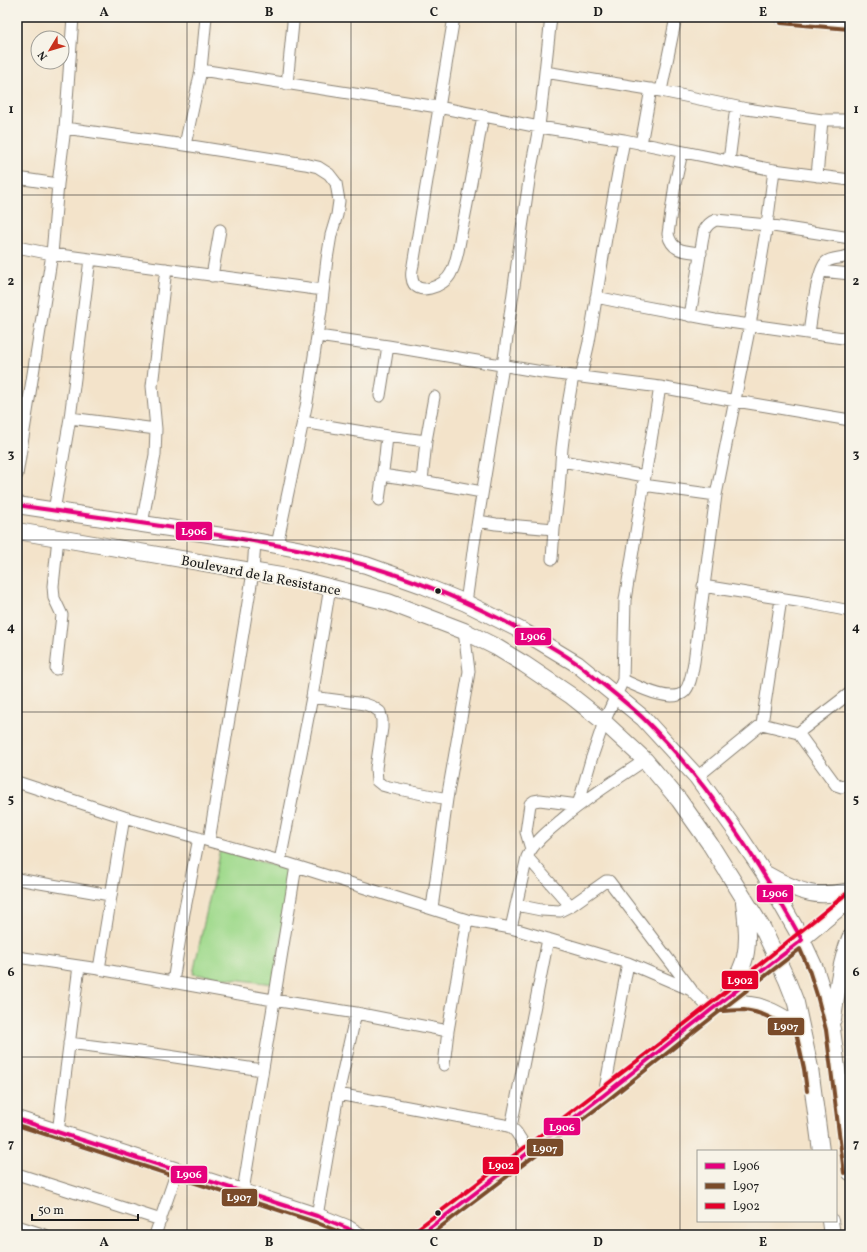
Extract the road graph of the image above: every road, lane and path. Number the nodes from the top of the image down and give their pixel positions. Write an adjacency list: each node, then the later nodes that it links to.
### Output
1 (73, 17): 19 (street)
2 (206, 17): 9 (street)
3 (454, 17): 13 (street)
4 (551, 17): 10 (street)
5 (676, 17): 12 (street)
6 (782, 17): 8 (main road)
7 (293, 23): 11 (street)
8 (850, 23)
9 (201, 70): 11 (street); 22 (street)
10 (545, 72): 12 (street); 18 (street)
11 (287, 84): 13 (street)
12 (656, 90): 14 (street); 21 (street)
13 (438, 107): 15 (street); 15 (street)
14 (736, 107): 16 (street); 24 (street)
15 (482, 116): 18 (street)
16 (822, 120): 17 (street); 26 (street)
17 (850, 120)
18 (540, 127): 20 (street); 50 (street)
19 (65, 128): 22 (street); 29 (street)
20 (624, 140): 21 (street); 43 (street)
21 (641, 144): 23 (street)
22 (185, 145): 42 (street)
23 (682, 152): 24 (street); 34 (street)
24 (728, 161): 25 (street)
25 (774, 170): 26 (street); 30 (street)
26 (817, 176): 28 (street)
27 (17, 178): 29 (street)
28 (850, 180)
29 (58, 184): 35 (street)
30 (767, 225): 32 (street); 34 (street); 45 (street)
31 (220, 230): 41 (street)
32 (850, 238)
33 (17, 247): 35 (street)
34 (701, 253): 44 (street)
35 (52, 254): 37 (street); 56 (street)
36 (850, 255): 39 (street)
37 (90, 259): 38 (street); 57 (street)
38 (166, 269): 41 (street); 60 (street)
39 (821, 271): 40 (street); 46 (street)
40 (850, 274)
41 (212, 276): 42 (street)
42 (323, 290): 47 (street)
43 (596, 296): 44 (street); 51 (street)
44 (690, 316): 45 (street)
45 (750, 325): 46 (street); 55 (street)
46 (809, 333): 48 (street)
47 (318, 336): 49 (street); 59 (street)
48 (850, 339)
49 (388, 346): 50 (street); 53 (street)
50 (503, 366): 51 (street); 68 (street)
51 (577, 377): 52 (street); 63 (street)
52 (660, 387): 55 (street); 66 (street)
53 (380, 396)
54 (434, 397): 62 (street)
55 (736, 401): 58 (street); 69 (street)
56 (21, 417): 64 (street)
57 (70, 418): 60 (street); 72 (street)
58 (850, 420)
59 (303, 422): 61 (street); 79 (street)
60 (156, 429): 74 (street)
61 (387, 436): 62 (street); 65 (street)
62 (426, 441): 67 (street)
63 (562, 461): 66 (street); 75 (street)
64 (17, 475)
65 (382, 475): 67 (street); 70 (street)
66 (644, 480): 69 (street); 89 (street)
67 (422, 481): 68 (street)
68 (482, 492): 73 (street)
69 (716, 495): 82 (street)
70 (379, 500)
71 (17, 506): 72 (main road, Boulevard de la Resistance)
72 (54, 511): 74 (main road, Boulevard de la Resistance)
73 (478, 521): 75 (street); 85 (street)
74 (142, 524): 78 (main road, Boulevard de la Resistance)
75 (554, 529): 80 (street)
76 (17, 532): 77 (main road, Boulevard de la Resistance)
77 (58, 538): 81 (main road, Boulevard de la Resistance); 88 (street)
78 (255, 541): 79 (main road, Boulevard de la Resistance); 81 (street)
79 (277, 545): 85 (main road, Boulevard de la Resistance)
80 (552, 559)
81 (253, 572): 83 (main road, Boulevard de la Resistance); 103 (street)
82 (703, 586): 84 (street); 89 (street)
83 (330, 587): 87 (main road, Boulevard de la Resistance); 91 (street)
84 (781, 599): 86 (street); 94 (street)
85 (466, 603): 92 (main road, Boulevard de la Resistance)
86 (850, 610)
87 (464, 631): 93 (main road, Boulevard de la Resistance); 100 (street)
88 (56, 669)
89 (623, 680): 92 (street)
90 (850, 693): 95 (street)
91 (312, 696): 100 (street); 105 (street)
92 (616, 696): 93 (street); 97 (main road, Boulevard de la Resistance)
93 (604, 722): 96 (main road, Boulevard de la Resistance); 101 (street)
94 (762, 724): 95 (street); 97 (street)
95 (798, 733): 99 (street)
96 (645, 760): 101 (street); 111 (main road, Boulevard de la Resistance)
97 (696, 778): 107 (main road, Boulevard de la Resistance)
98 (17, 782): 102 (street)
99 (850, 784)
100 (447, 799): 115 (street)
101 (578, 805): 104 (street); 104 (street)
102 (124, 817): 103 (street); 110 (street)
103 (204, 840): 105 (street); 126 (street)
104 (529, 853): 113 (street); 114 (street)
105 (280, 861): 106 (street)
106 (296, 866): 115 (street); 128 (street)
107 (764, 873): 109 (main road); 120 (main road, Boulevard de la Resistance)
108 (17, 879): 110 (street)
109 (850, 891)
110 (110, 895): 125 (street)
111 (744, 898): 122 (main road, Boulevard de la Resistance); 129 (main road)
112 (850, 900): 120 (main road)
113 (516, 905): 114 (street); 117 (street)
114 (572, 905): 127 (street)
115 (432, 908): 116 (street)
116 (467, 920): 117 (street); 133 (street)
117 (511, 928): 119 (street)
118 (850, 938): 132 (main road)
119 (548, 939): 123 (street); 140 (street)
120 (802, 940): 122 (main road); 132 (main road, Boulevard de la Resistance)
121 (17, 957): 124 (street)
122 (777, 959): 129 (main road); 131 (main road, Boulevard de la Resistance)
123 (628, 963): 127 (street); 138 (street)
124 (79, 966): 125 (street); 134 (street)
125 (98, 969): 126 (street)
126 (173, 982): 128 (street)
127 (691, 990): 129 (street)
128 (273, 1000): 130 (street); 136 (street)
129 (718, 1005): 131 (main road); 138 (main road)
130 (356, 1013): 133 (street); 137 (street)
131 (801, 1028): 142 (main road, Boulevard de la Resistance)
132 (832, 1028): 145 (main road, Boulevard de la Resistance)
133 (448, 1031): 135 (street)
134 (69, 1044): 136 (street); 141 (street)
135 (444, 1065)
136 (262, 1070): 147 (street)
137 (338, 1094): 140 (street); 148 (street)
138 (604, 1095): 143 (main road)
139 (17, 1119): 141 (main road)
140 (511, 1127): 143 (street)
141 (58, 1133): 144 (main road)
142 (821, 1150)
143 (529, 1152): 155 (main road)
144 (177, 1171): 147 (main road); 149 (street)
145 (850, 1172)
146 (17, 1174): 149 (street)
147 (243, 1191): 148 (main road)
148 (317, 1216): 154 (main road)
149 (160, 1220): 153 (street)
150 (830, 1222): 156 (main road)
151 (17, 1226): 152 (street)
152 (46, 1235)
153 (155, 1235)
154 (358, 1235)
155 (420, 1235)
156 (832, 1235)

